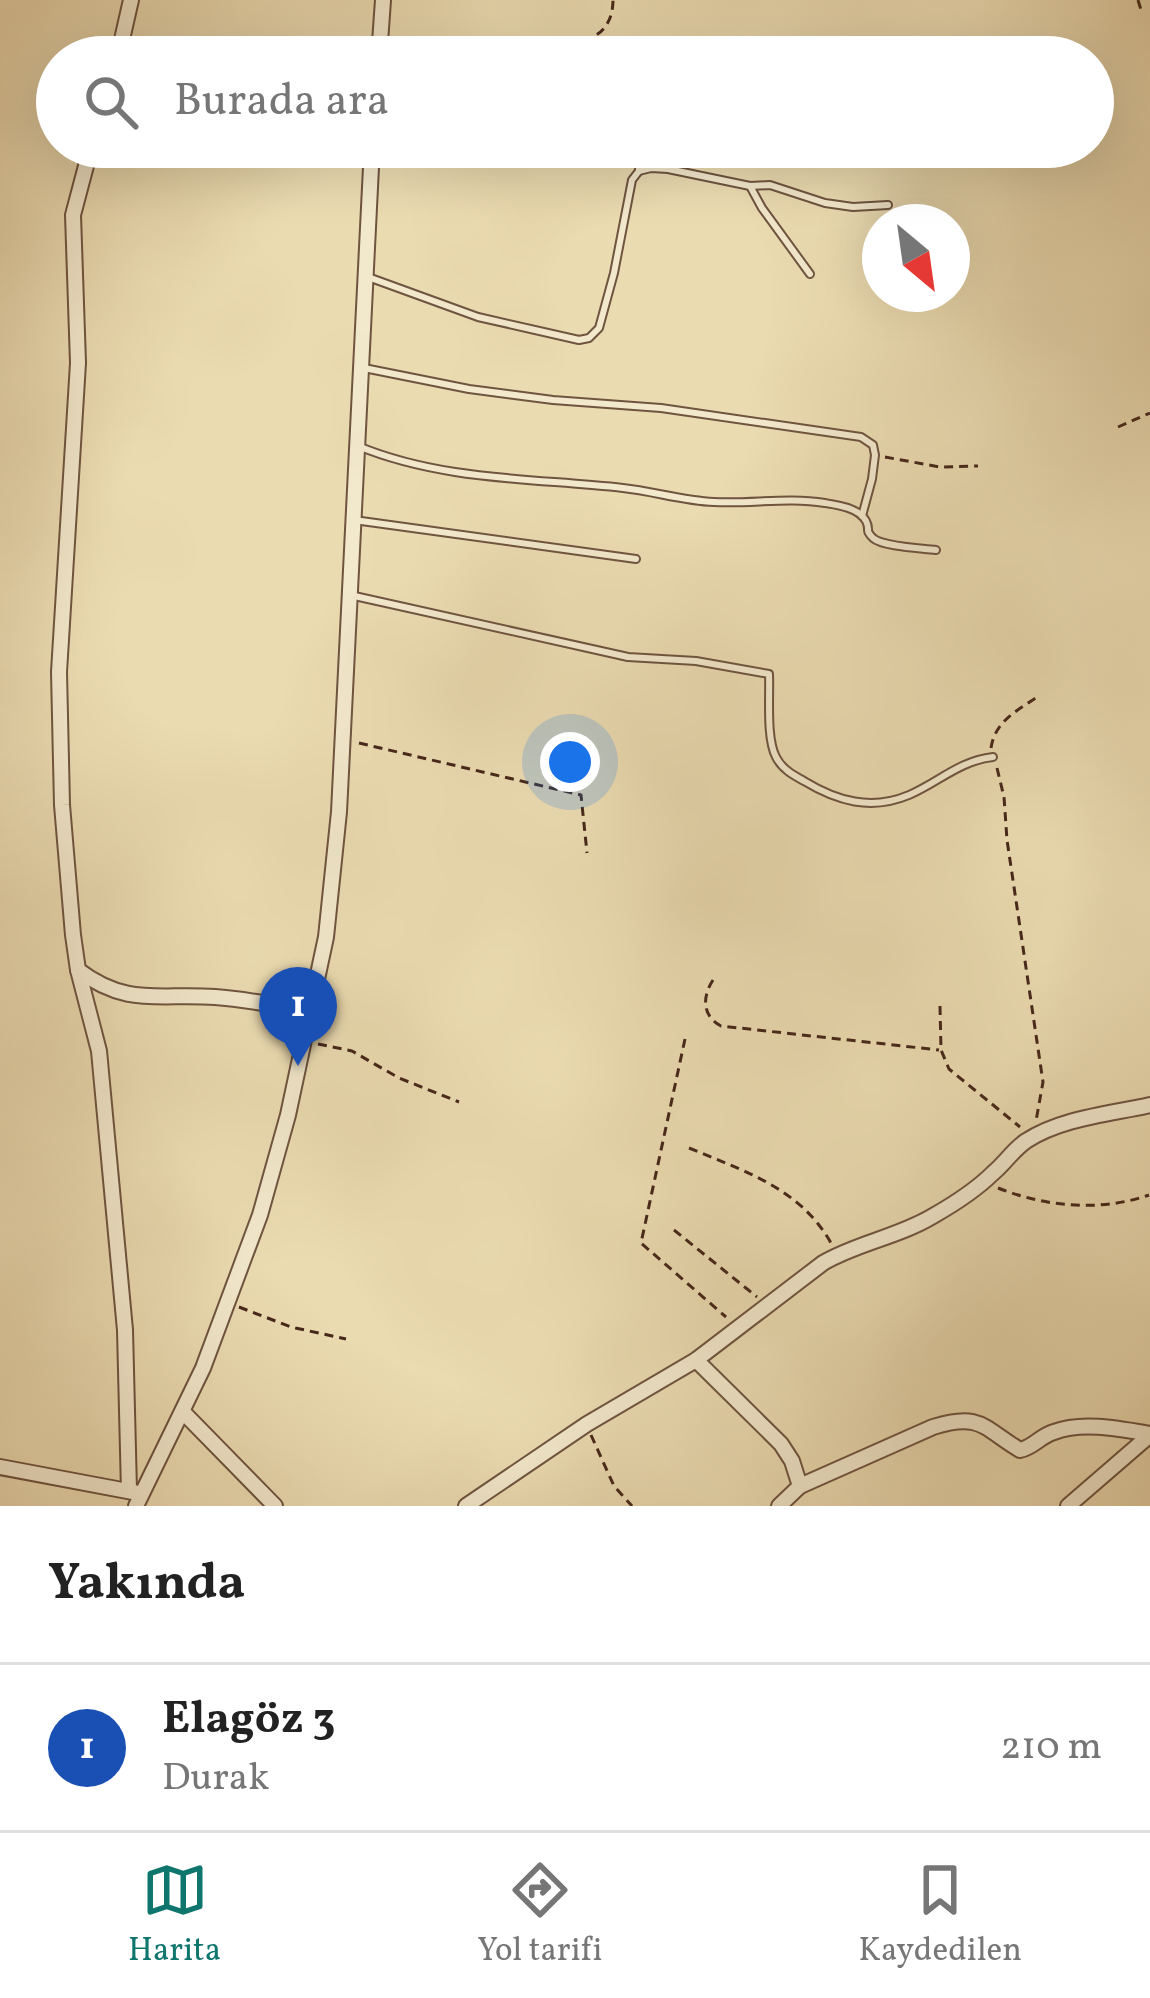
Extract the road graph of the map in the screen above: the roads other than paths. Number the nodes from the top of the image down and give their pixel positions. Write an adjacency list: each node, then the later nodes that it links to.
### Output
1 (131, 0): 3 (street)
2 (383, 0): 4 (street)
3 (123, 36)
4 (380, 36)
5 (85, 168): 20 (street)
6 (371, 168): 11 (street)
7 (639, 171): 8 (lane); 11 (lane)
8 (750, 186): 9 (lane); 10 (lane)
9 (862, 205)
10 (810, 274)
11 (364, 275): 12 (street)
12 (361, 367): 13 (street); 14 (lane)
13 (356, 446): 14 (lane); 15 (street)
14 (862, 516): 16 (lane)
15 (352, 520): 17 (lane); 18 (street)
16 (936, 550)
17 (636, 559)
18 (349, 595): 19 (lane); 21 (street)
19 (993, 757)
20 (78, 970): 21 (street); 28 (street)
21 (309, 1012): 24 (street)
22 (1150, 1105): 23 (street)
23 (696, 1360): 27 (street); 31 (street)
24 (183, 1412): 28 (street); 30 (street)
25 (1150, 1434): 27 (street); 32 (street)
26 (0, 1467): 28 (street)
27 (800, 1486): 29 (street)
28 (136, 1497)
29 (787, 1504)
30 (275, 1506)
31 (466, 1506)
32 (1068, 1506)

